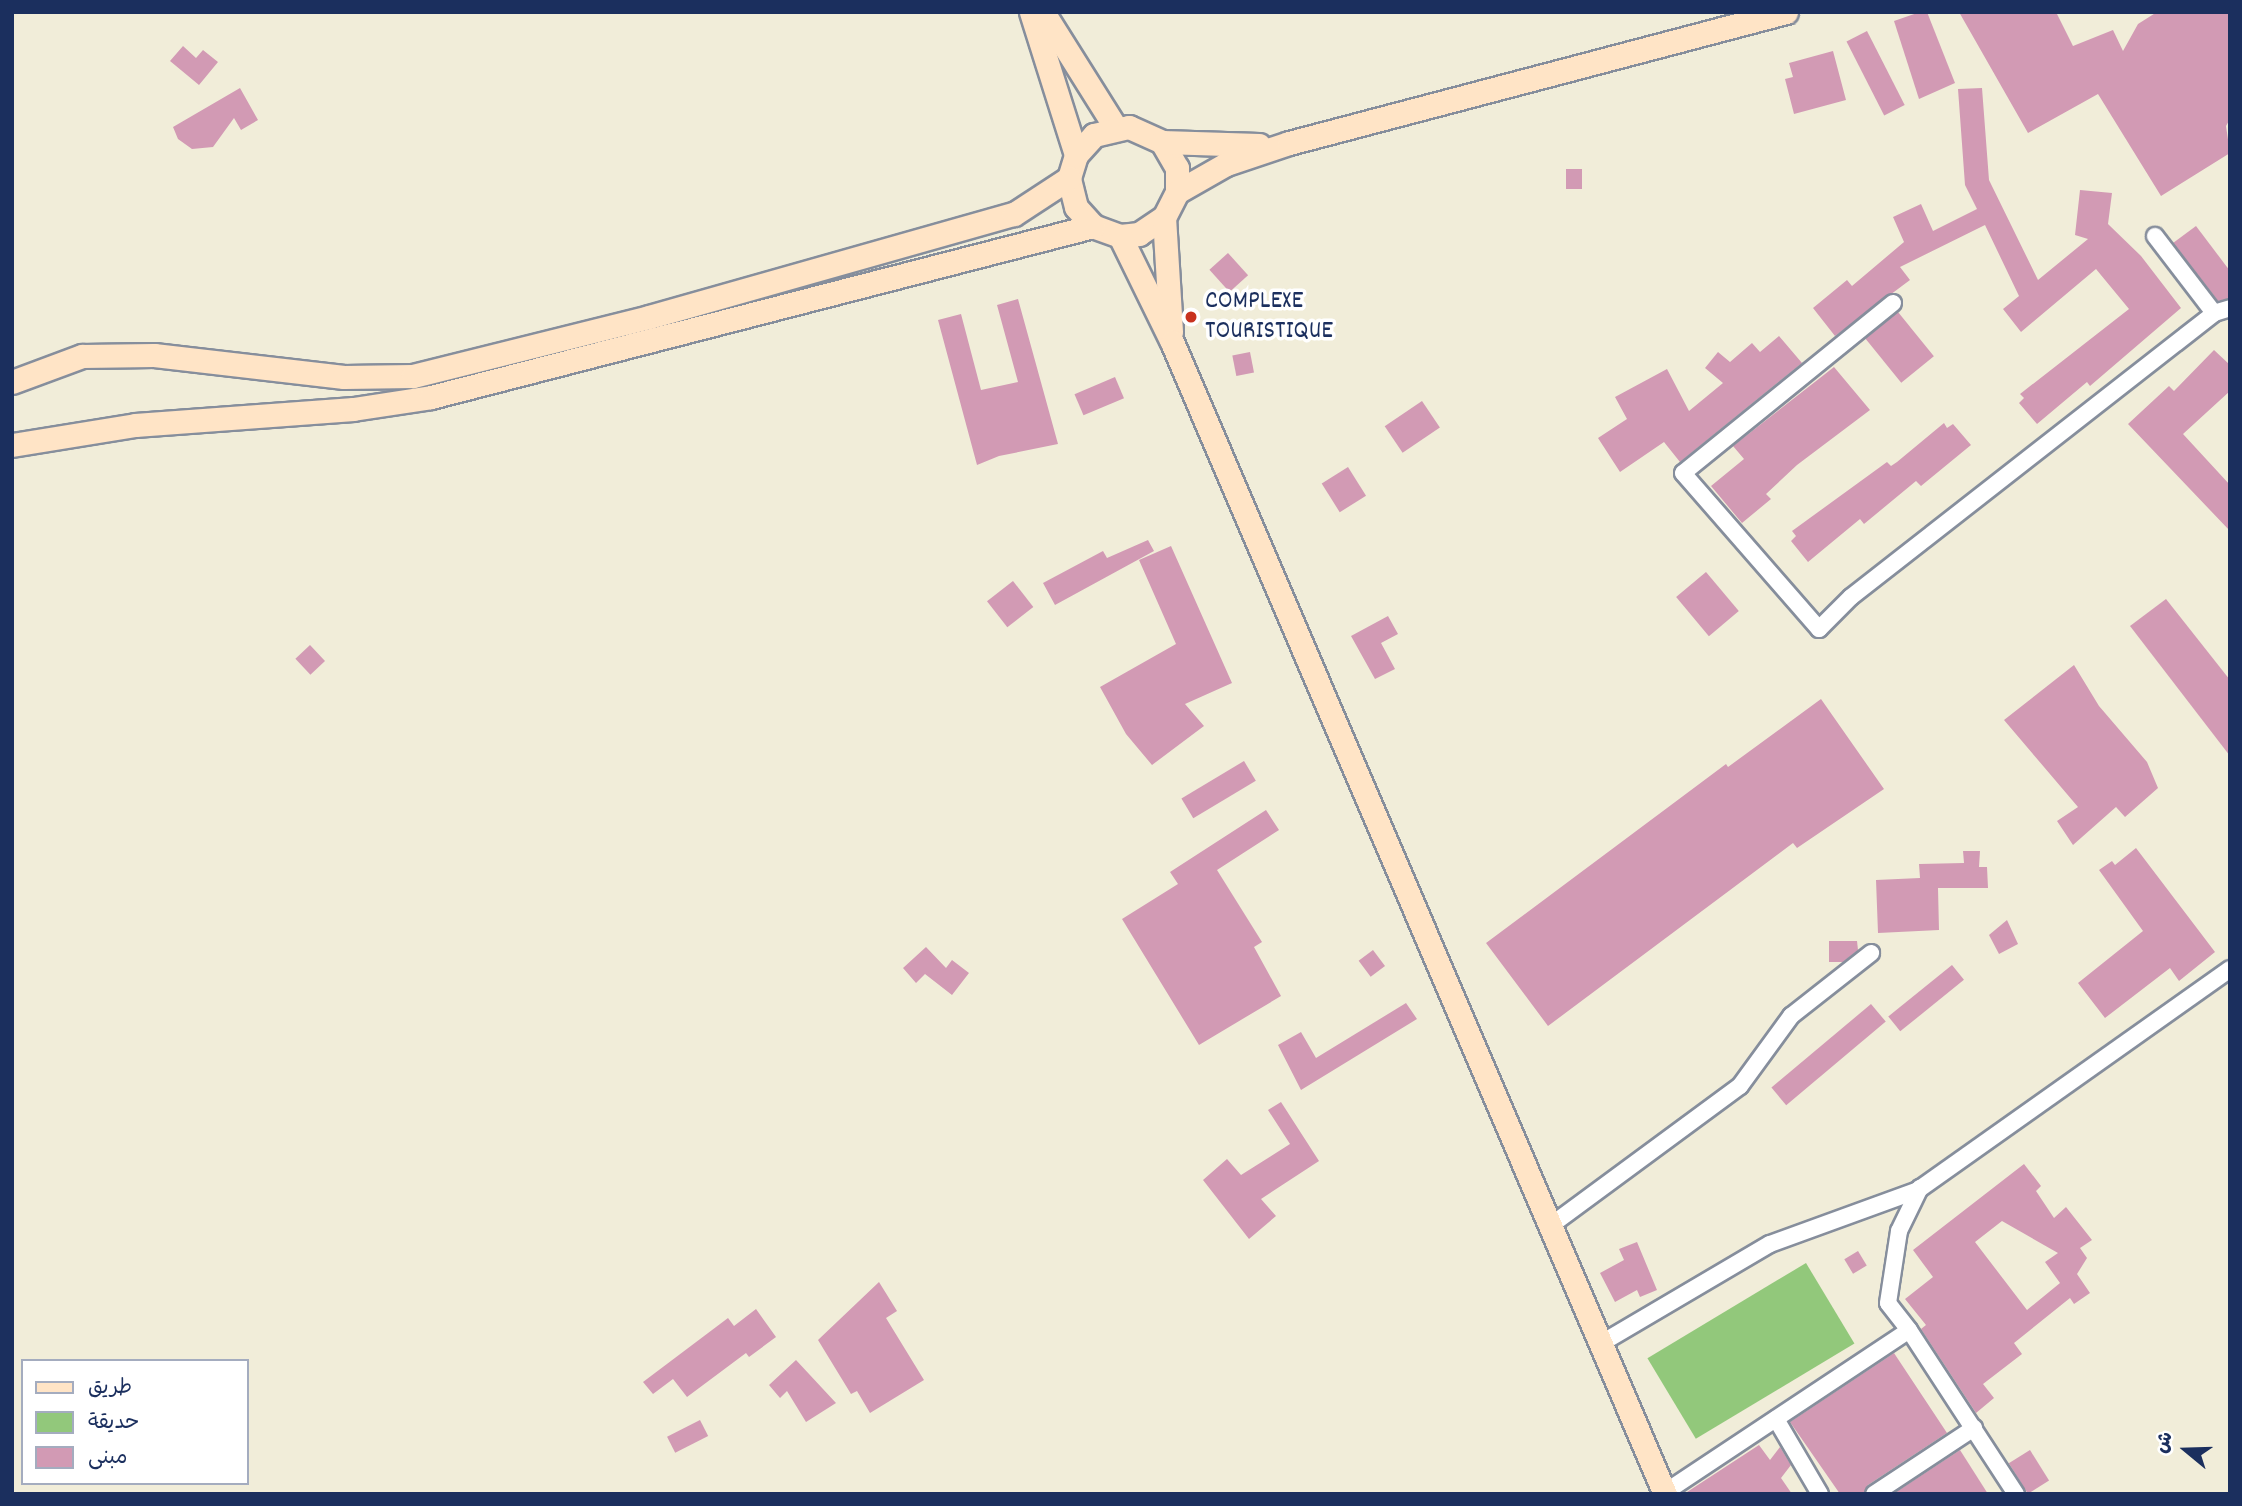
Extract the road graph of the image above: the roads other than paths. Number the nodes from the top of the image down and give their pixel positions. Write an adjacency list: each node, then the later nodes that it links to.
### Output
1 (1031, 12): 7 (main road)
2 (1043, 12): 4 (main road)
3 (1786, 12): 6 (main road)
4 (1115, 127): 5 (main road); 7 (main road)
5 (1162, 142): 6 (main road); 9 (main road)
6 (1289, 143): 9 (main road)
7 (1076, 155): 8 (main road)
8 (1069, 178): 11 (main road); 17 (main road)
9 (1177, 192): 10 (main road)
10 (1164, 217): 12 (main road); 16 (main road)
11 (1093, 226): 12 (main road); 18 (main road)
12 (1120, 236): 16 (main road)
13 (2155, 236): 15 (street)
14 (1893, 303): 15 (street)
15 (2222, 311)
16 (1172, 342): 22 (main road)
17 (12, 382)
18 (12, 445)
19 (1871, 953): 22 (street)
20 (2230, 969): 21 (street)
21 (1920, 1188): 23 (street); 24 (street)
22 (1550, 1226): 24 (main road)
23 (1909, 1330): 25 (street); 26 (street)
24 (1600, 1344): 27 (main road)
25 (1776, 1419): 27 (street); 28 (street)
26 (1974, 1428): 29 (street); 30 (street)
27 (1664, 1493)
28 (1820, 1494)
29 (1874, 1494)
30 (2016, 1494)

